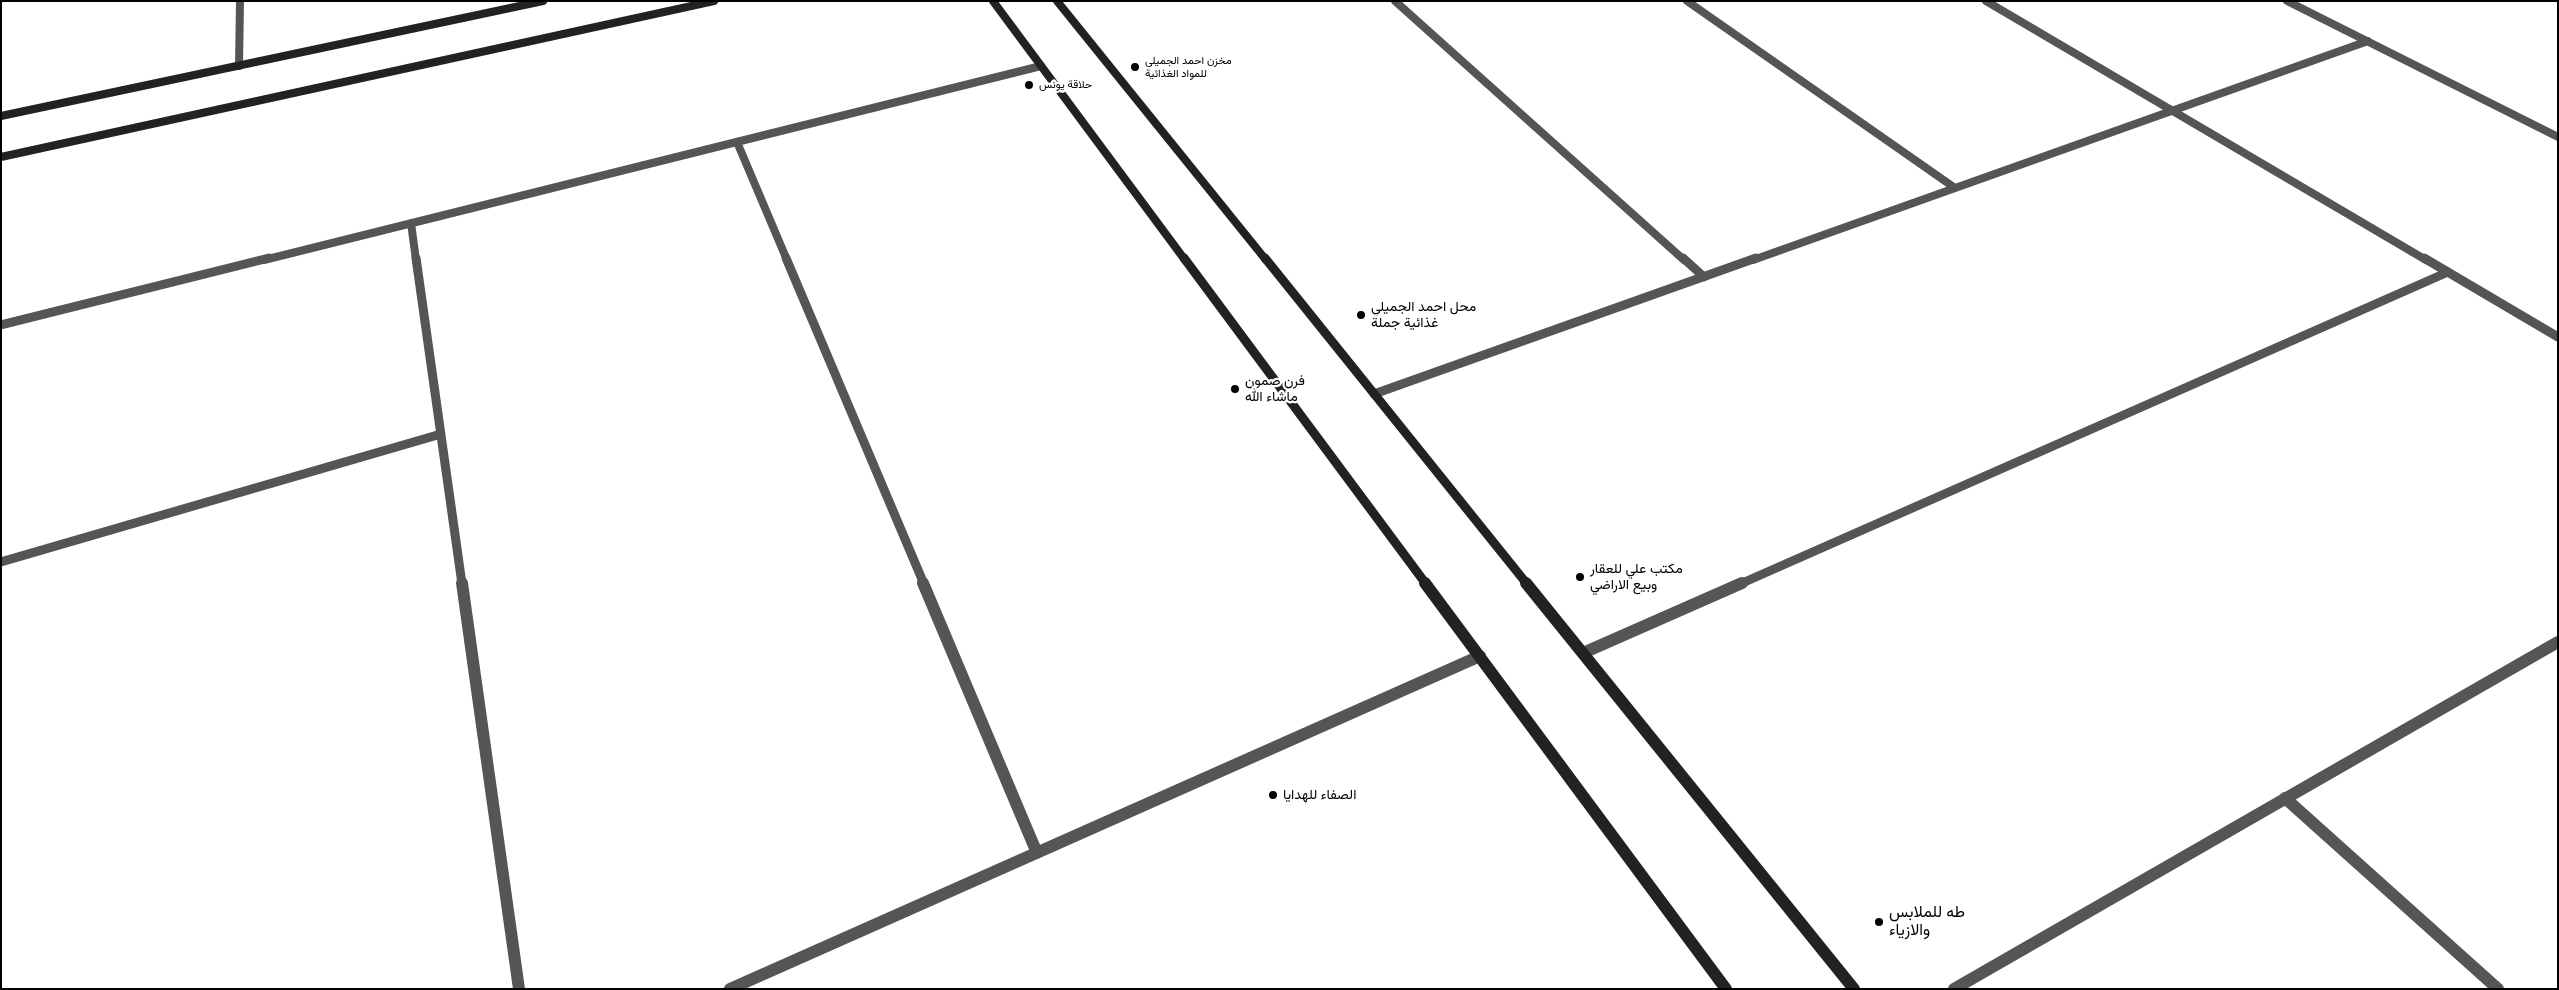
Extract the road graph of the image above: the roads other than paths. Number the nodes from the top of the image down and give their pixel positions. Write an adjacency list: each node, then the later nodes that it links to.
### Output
1 (240, 1): 11 (street)
2 (543, 1): 11 (street)
3 (714, 1): 17 (street)
4 (993, 1): 12 (street)
5 (1057, 1): 24 (street)
6 (1395, 1): 21 (street)
7 (1687, 1): 18 (street)
8 (1986, 1): 13 (street)
9 (2287, 1): 10 (street)
10 (2368, 42): 13 (street); 15 (street)
11 (239, 66): 14 (street)
12 (1041, 66): 16 (street); 29 (street)
13 (2172, 111): 18 (street); 20 (street)
14 (1, 116)
15 (2558, 137)
16 (737, 142): 19 (street); 31 (street)
17 (1, 157)
18 (1955, 188): 21 (street)
19 (411, 223): 22 (street); 25 (street)
20 (2448, 272): 23 (street); 28 (street)
21 (1704, 277): 24 (street)
22 (1, 325)
23 (2558, 337)
24 (1374, 394): 28 (street)
25 (441, 434): 26 (street); 32 (street)
26 (1, 562)
27 (2558, 642): 30 (street)
28 (1583, 652): 35 (street)
29 (1480, 656): 31 (street); 34 (street)
30 (2285, 798): 36 (street); 37 (street)
31 (1037, 853): 33 (street)
32 (519, 989)
33 (730, 989)
34 (1726, 989)
35 (1854, 989)
36 (1954, 989)
37 (2498, 989)

